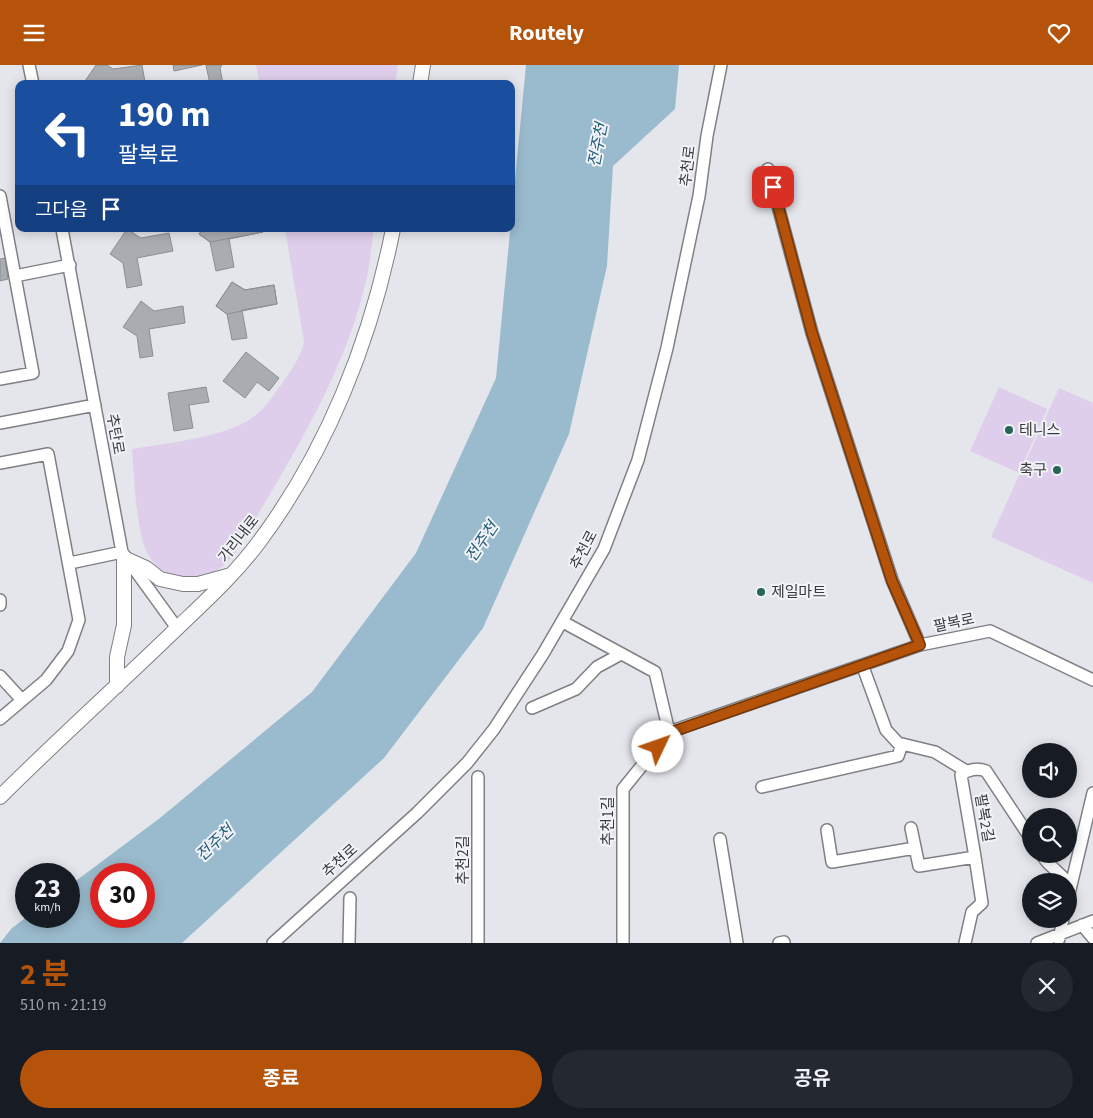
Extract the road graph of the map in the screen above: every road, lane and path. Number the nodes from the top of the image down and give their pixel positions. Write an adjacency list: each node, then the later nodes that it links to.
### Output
1 (29, 65): 4 (street)
2 (423, 65): 5 (street)
3 (722, 65): 21 (street, 추천로)
4 (32, 80)
5 (421, 80)
6 (768, 169): 23 (street, 팔복로)
7 (0, 195): 11 (street)
8 (63, 232): 10 (street, 추탄로)
9 (392, 232): 18 (street, 가리내로)
10 (70, 265): 11 (street); 13 (street, 추탄로)
11 (15, 276): 12 (street)
12 (0, 379)
13 (95, 405): 14 (street); 16 (street, 추탄로)
14 (0, 423)
15 (0, 463): 17 (street)
16 (123, 555): 17 (street); 18 (street); 22 (street, 추탄로); 28 (street)
17 (70, 563): 29 (street)
18 (231, 575): 22 (street, 가리내로)
19 (0, 600): 20 (street)
20 (0, 605)
21 (563, 622): 24 (street); 52 (street, 추천로)
22 (177, 628): 28 (street, 가리내로)
23 (920, 645): 25 (street); 27 (street, 팔복로)
24 (621, 654): 30 (street); 32 (street)
25 (862, 667): 32 (street); 33 (street)
26 (0, 676): 29 (street)
27 (1093, 680)
28 (118, 686): 37 (street, 가리내로)
29 (22, 700): 31 (street)
30 (532, 708)
31 (0, 719)
32 (669, 733): 55 (street, 추천1길)
33 (902, 744): 34 (street, 팔복2길); 36 (street)
34 (966, 771): 39 (street, 팔복2길); 44 (street, 팔복2길)
35 (478, 777): 54 (street, 추천2길)
36 (762, 787)
37 (2, 791)
38 (1093, 793): 47 (street)
39 (1022, 825)
40 (911, 828): 43 (street, 팔복2길)
41 (827, 829): 43 (street)
42 (720, 839): 56 (street)
43 (916, 848): 44 (street, 팔복2길)
44 (975, 857): 57 (street)
45 (1048, 863): 46 (street)
46 (1057, 873)
47 (1072, 873)
48 (350, 898): 53 (street)
49 (1088, 923): 50 (street); 51 (street)
50 (1093, 938)
51 (1059, 939): 58 (street)
52 (272, 943)
53 (349, 943)
54 (478, 943)
55 (623, 943)
56 (737, 943)
57 (965, 943)
58 (1037, 943)

